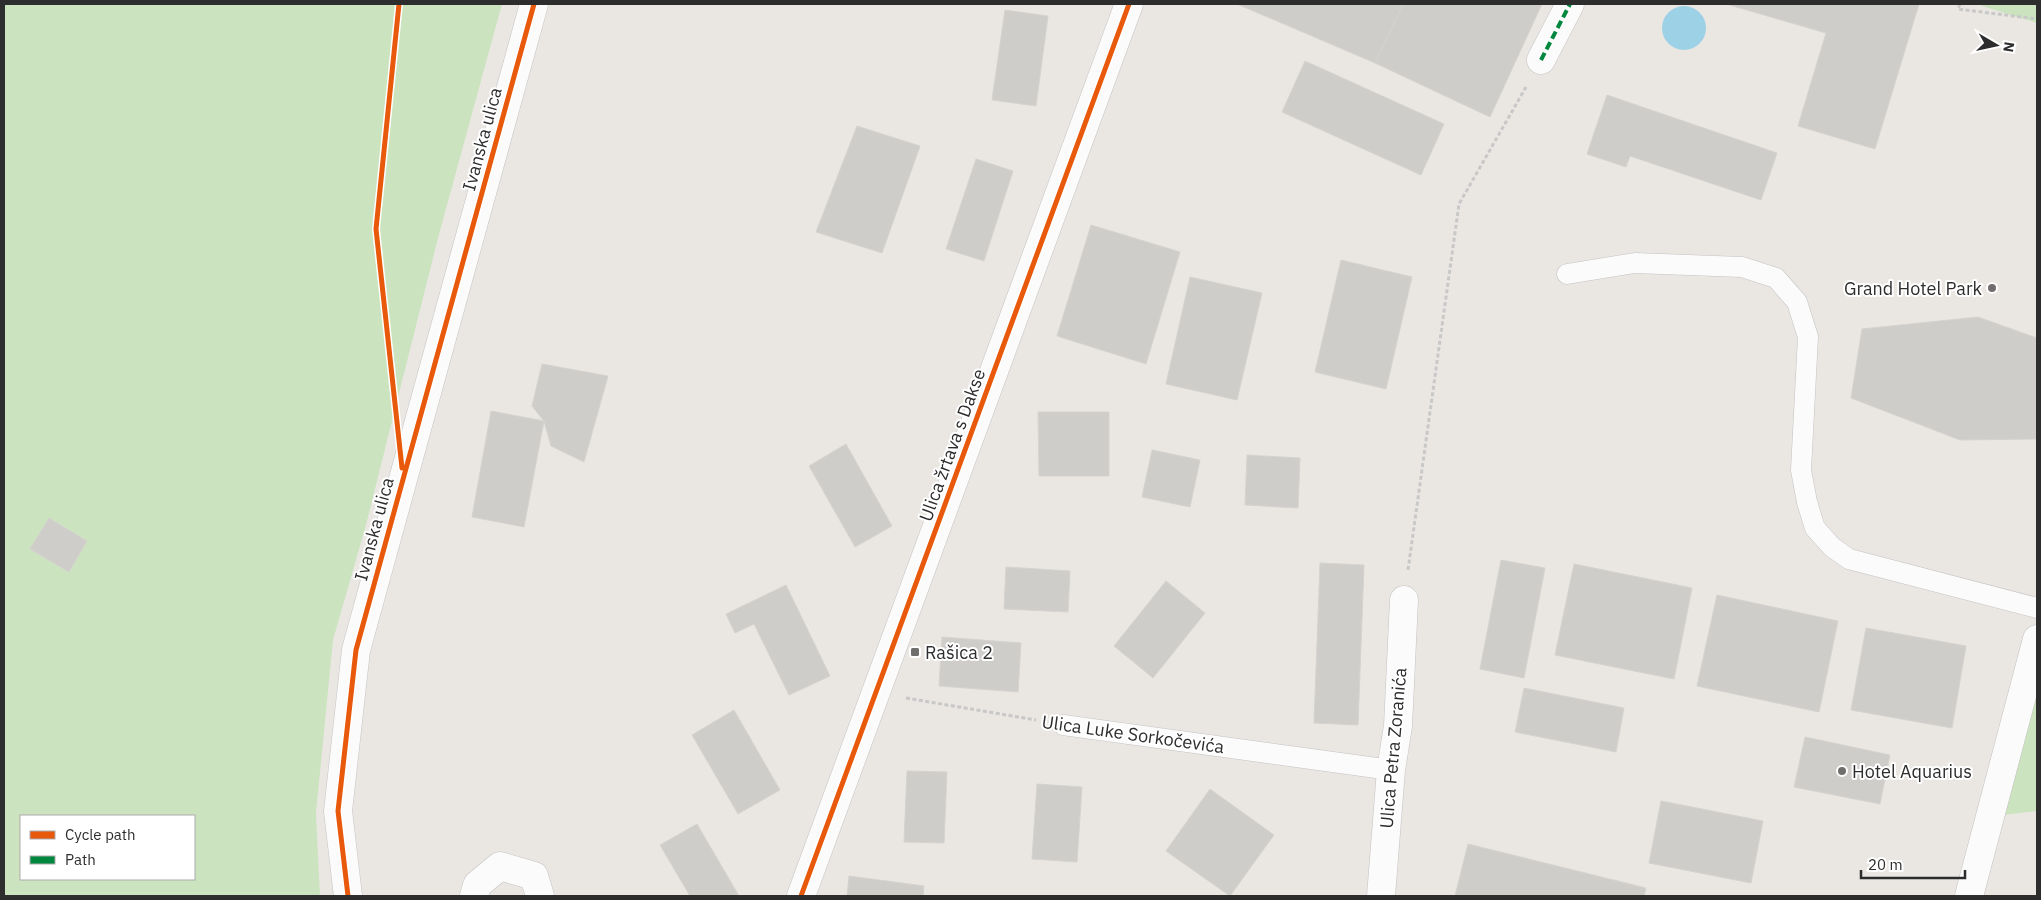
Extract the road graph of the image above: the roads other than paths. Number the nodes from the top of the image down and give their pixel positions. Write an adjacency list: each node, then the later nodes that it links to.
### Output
1 (534, 4): 11 (street, Ivanska ulica)
2 (1129, 4): 14 (street, Ulica žrtava s Dakse)
3 (1570, 4): 4 (street)
4 (1541, 60)
5 (1566, 274): 7 (lane)
6 (1404, 600): 10 (street, Ulica Petra Zoranića)
7 (2037, 608)
8 (2037, 640): 16 (street)
9 (1063, 725): 10 (lane, Ulica Luke Sorkočevića)
10 (1390, 770): 15 (street, Ulica Petra Zoranića)
11 (348, 896)
12 (474, 896): 13 (street)
13 (540, 896)
14 (801, 896)
15 (1382, 896)
16 (1968, 896)

